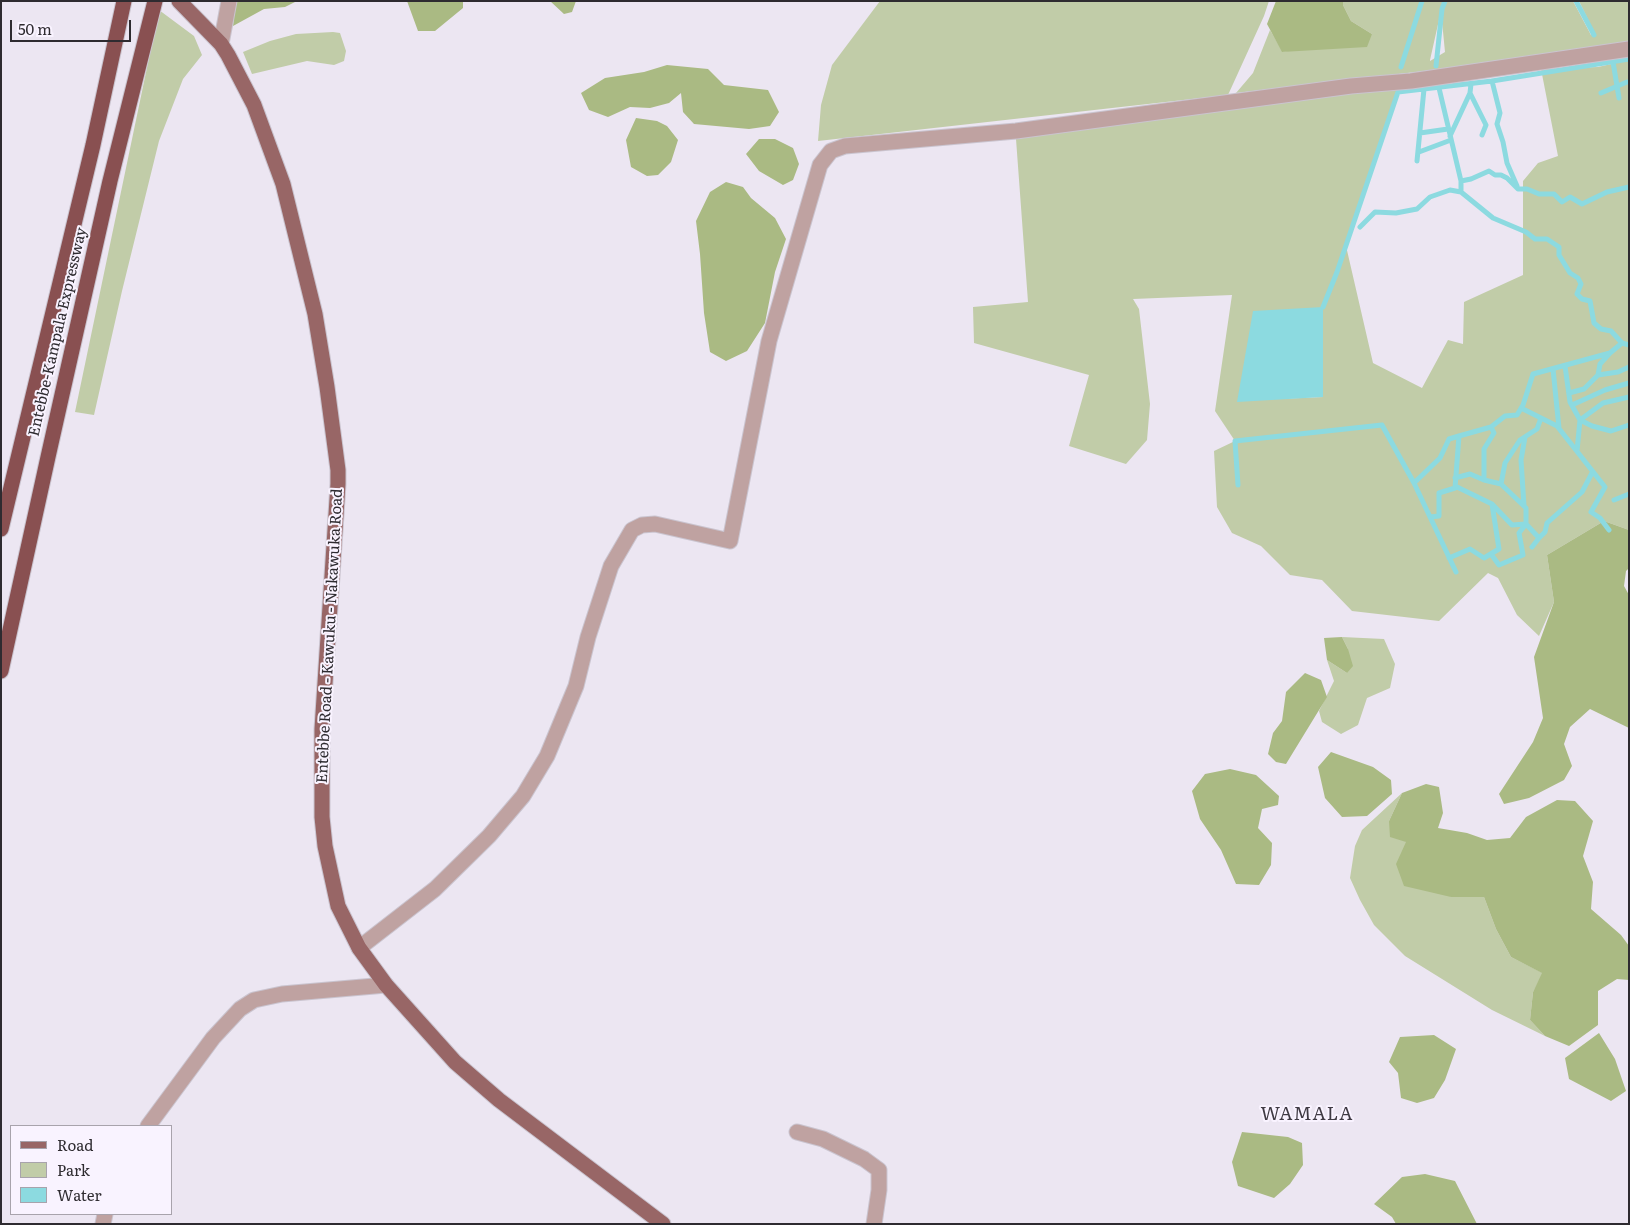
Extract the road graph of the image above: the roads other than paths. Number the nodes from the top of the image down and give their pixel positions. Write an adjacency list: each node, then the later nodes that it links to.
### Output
1 (124, 1): 7 (highway, Entebbe-Kampala Expressway)
2 (180, 1): 5 (main road, Entebbe Road - Kawuku - Nakawuka Road)
3 (229, 1): 5 (street)
4 (154, 5): 8 (highway, Entebbe-Kampala Expressway)
5 (221, 44): 9 (main road, Entebbe Road - Kawuku - Nakawuka Road)
6 (1629, 49): 9 (street)
7 (1, 529)
8 (1, 671)
9 (358, 948): 10 (main road, Entebbe Road - Kawuku - Nakawuka Road)
10 (386, 985): 11 (street); 13 (main road, Entebbe Road - Kawuku - Nakawuka Road)
11 (149, 1125)
12 (797, 1132): 14 (street)
13 (663, 1224)
14 (874, 1224)

